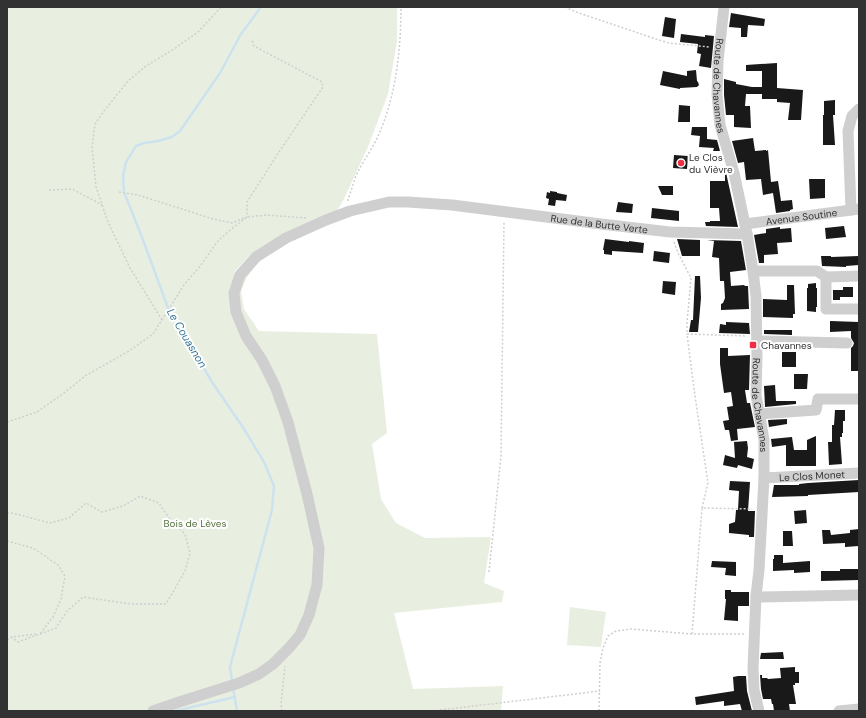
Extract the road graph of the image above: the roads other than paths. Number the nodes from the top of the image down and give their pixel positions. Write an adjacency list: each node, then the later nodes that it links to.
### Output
1 (724, 7): 4 (street, Route de Chavannes)
2 (859, 109): 3 (street)
3 (855, 209): 4 (street, Avenue Soutine)
4 (746, 229): 5 (street, Route de Chavannes); 18 (street, Rue de la Butte Verte)
5 (753, 271): 7 (street); 9 (street, Route de Chavannes)
6 (859, 276): 7 (street)
7 (826, 277): 8 (street)
8 (859, 309)
9 (757, 339): 10 (street); 12 (street, Route de Chavannes)
10 (847, 343)
11 (859, 399): 12 (street)
12 (759, 414): 14 (street, Route de Chavannes)
13 (859, 473): 14 (street, Le Clos Monet)
14 (764, 478): 16 (street, Route de Chavannes)
15 (859, 595): 16 (street)
16 (756, 596): 19 (street, Route de Chavannes)
17 (859, 709): 20 (street)
18 (154, 711)
19 (759, 711)
20 (839, 711)

